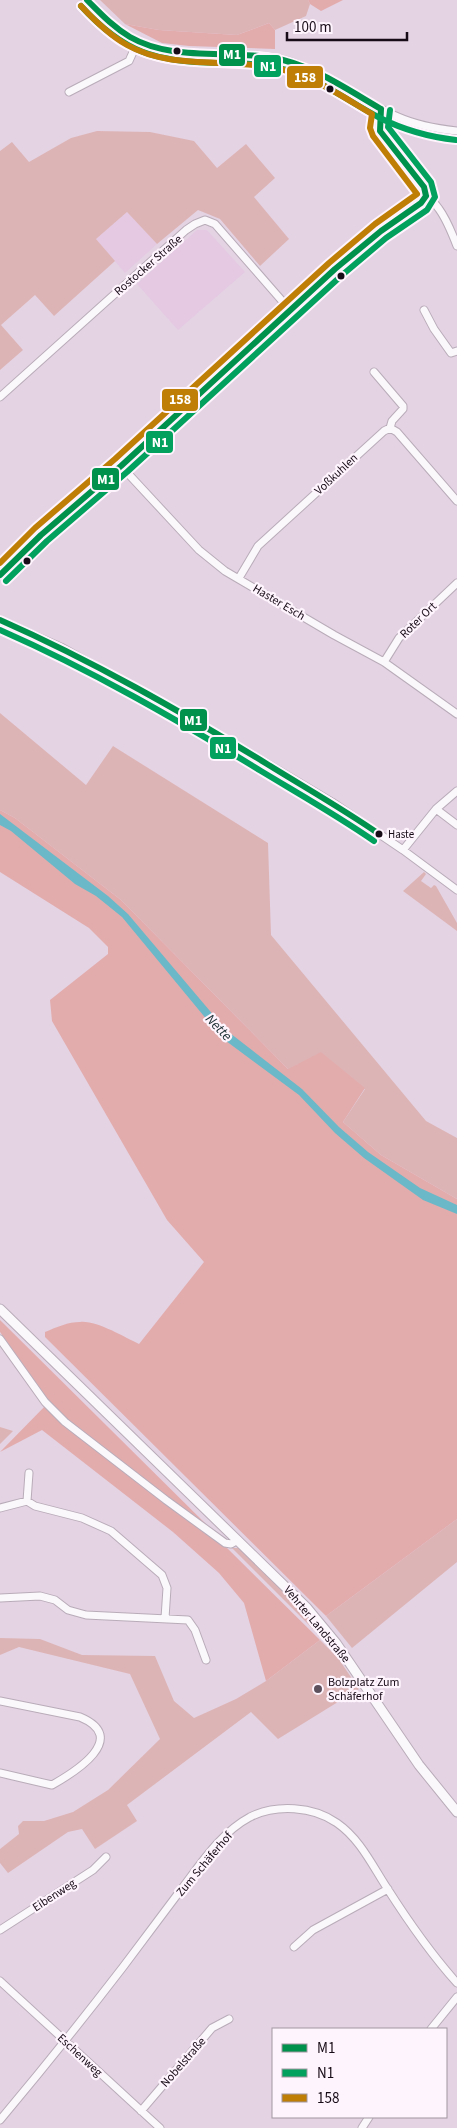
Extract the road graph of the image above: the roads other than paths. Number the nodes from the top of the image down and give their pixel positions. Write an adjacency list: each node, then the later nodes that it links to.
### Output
1 (88, 0): 2 (street)
2 (138, 42): 3 (street); 4 (street)
3 (69, 92)
4 (381, 109): 5 (street); 6 (street)
5 (457, 131)
6 (426, 196): 7 (street); 8 (street)
7 (457, 246)
8 (290, 310): 12 (street, Rostocker Straße); 14 (street)
9 (424, 310): 10 (street)
10 (457, 350)
11 (374, 372): 13 (street, Voßkuhlen)
12 (0, 397)
13 (390, 428): 15 (street); 17 (street, Voßkuhlen)
14 (120, 466): 16 (street); 17 (street, Haster Esch)
15 (457, 501)
16 (0, 574)
17 (238, 578): 20 (street, Haster Esch)
18 (457, 583): 20 (street, Roter Ort)
19 (0, 620): 25 (street)
20 (384, 662): 21 (street, Haster Esch)
21 (457, 714)
22 (457, 791): 23 (street)
23 (436, 809): 24 (street); 25 (street)
24 (457, 825)
25 (403, 850): 26 (street)
26 (457, 890)
27 (0, 1309): 32 (main road, Vehrter Landstraße)
28 (0, 1339): 32 (street)
29 (28, 1473): 30 (street)
30 (27, 1502): 31 (street); 34 (street)
31 (0, 1508)
32 (238, 1540): 38 (main road, Vehrter Landstraße)
33 (0, 1598): 34 (street)
34 (165, 1618): 35 (street)
35 (206, 1660)
36 (0, 1701): 37 (street)
37 (0, 1773)
38 (457, 1812)
39 (106, 1857): 41 (street, Eibenweg)
40 (388, 1889): 42 (street); 44 (street, Zum Schäferhof); 48 (street, Zum Schäferhof)
41 (0, 1930)
42 (294, 1947)
43 (0, 1981): 48 (street, Eschenweg)
44 (457, 1982)
45 (457, 1997): 47 (street)
46 (229, 2018): 49 (street, Nobelstraße)
47 (432, 2028)
48 (66, 2042): 49 (street, Eschenweg); 50 (street, Zum Schäferhof)
49 (141, 2111): 51 (street, Eschenweg)
50 (0, 2120)
51 (160, 2128)

